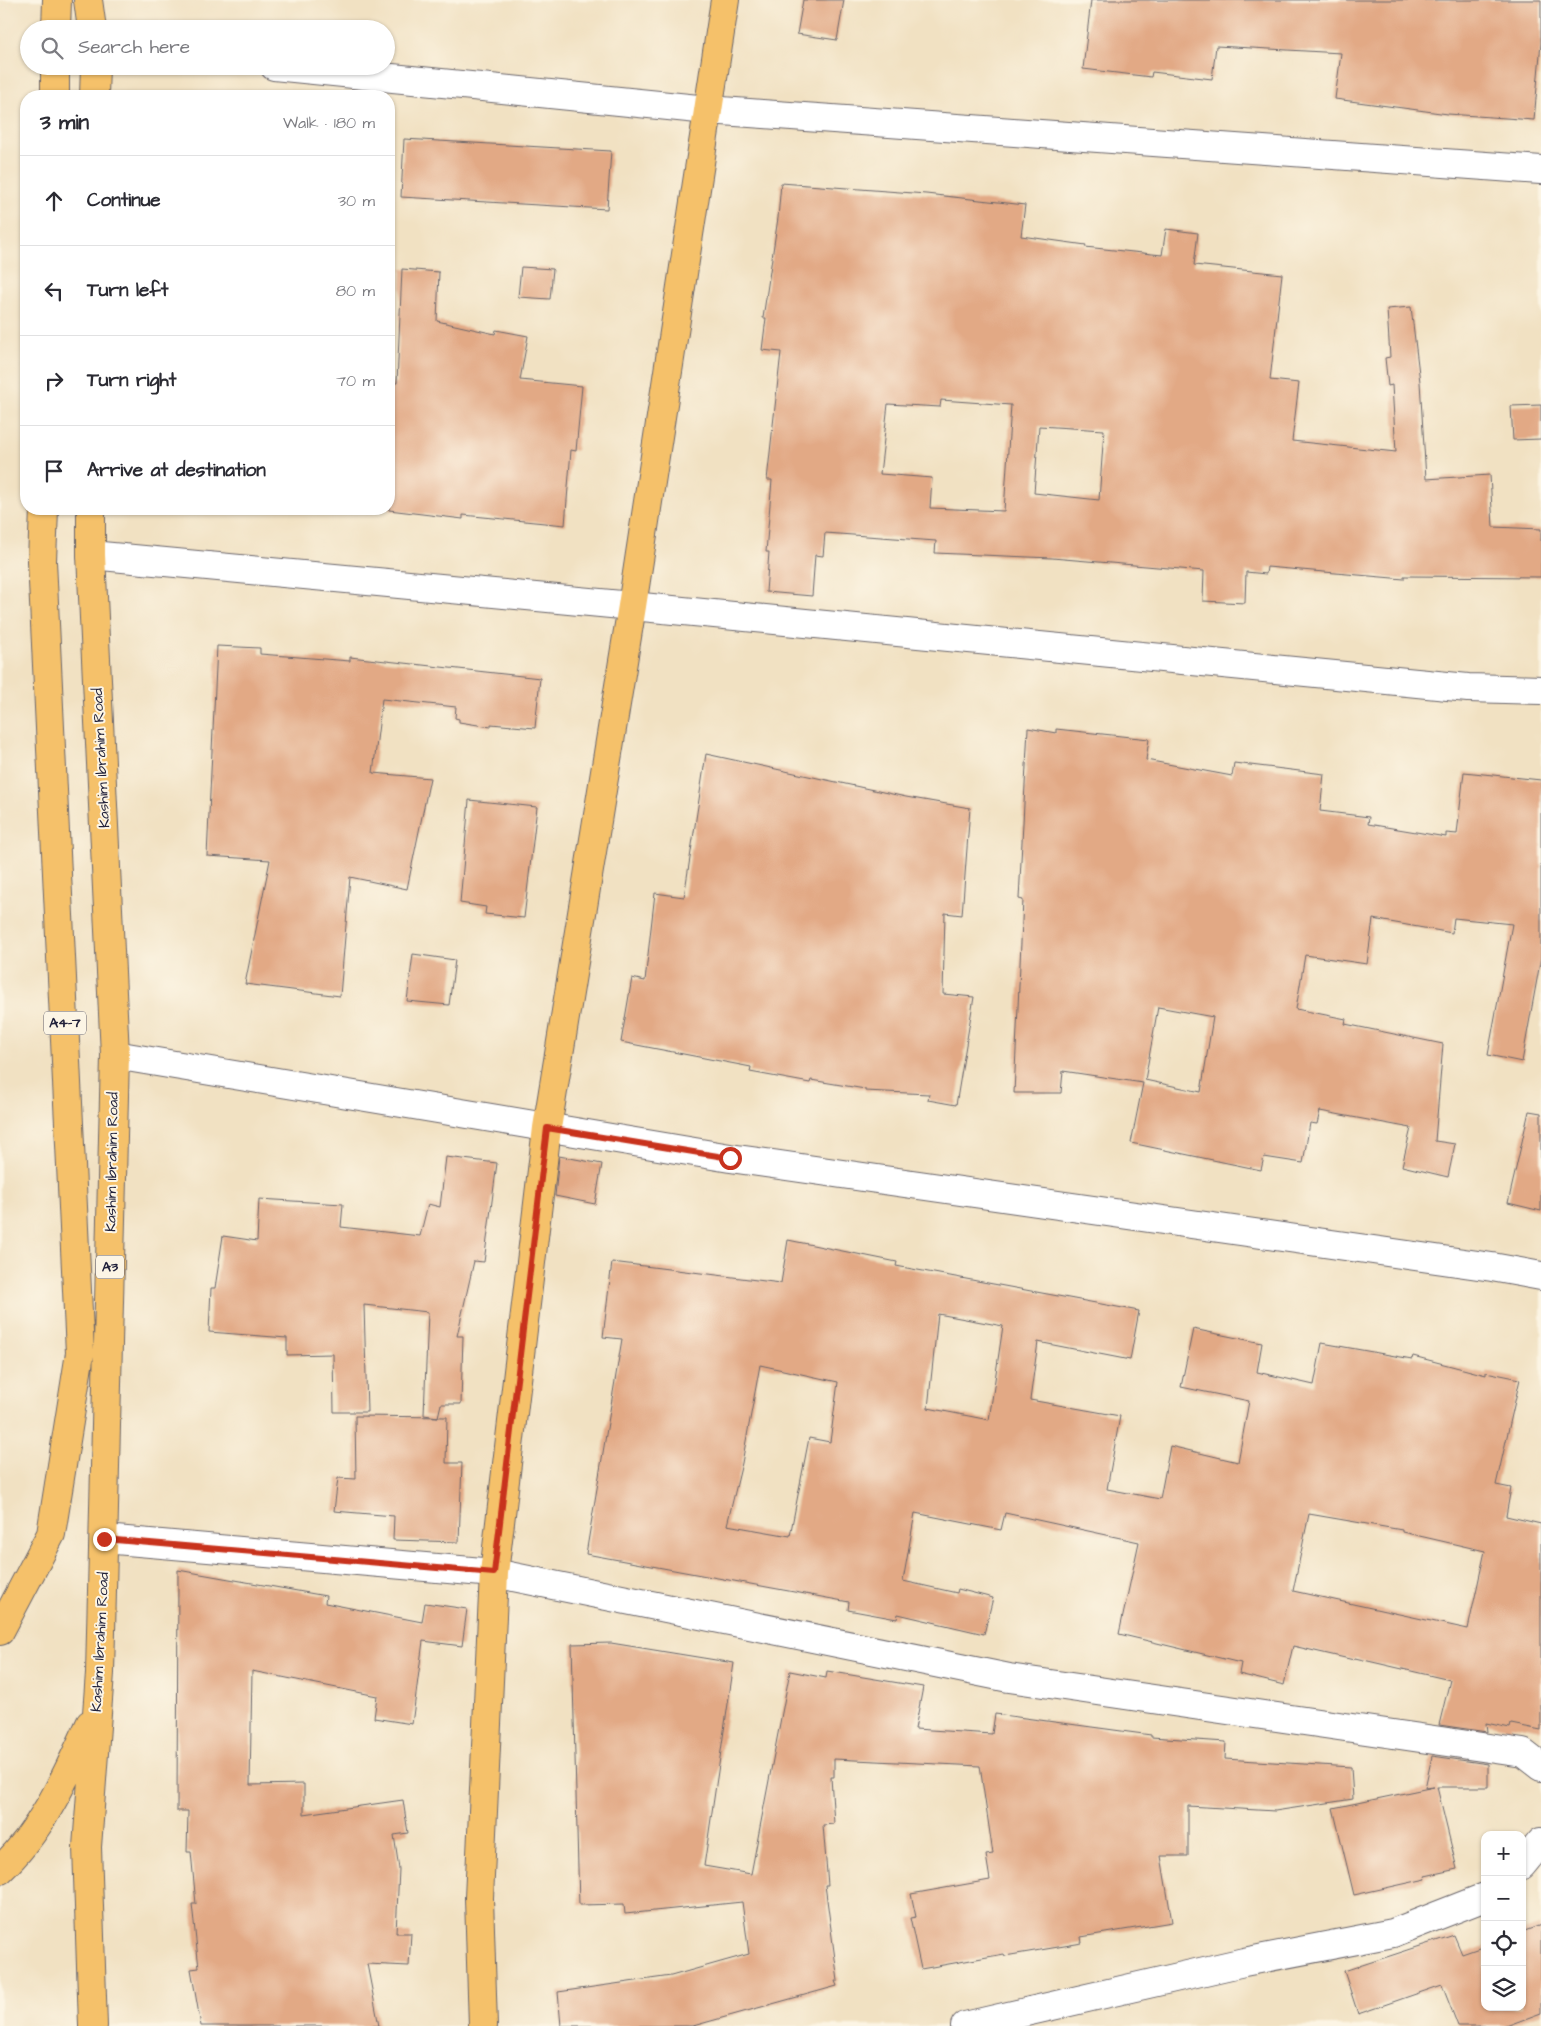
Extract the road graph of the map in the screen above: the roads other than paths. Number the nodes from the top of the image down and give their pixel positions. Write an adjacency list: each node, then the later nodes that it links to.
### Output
1 (57, 0): 4 (main road)
2 (88, 0): 5 (main road)
3 (725, 0): 11 (main road)
4 (56, 20)
5 (91, 20)
6 (55, 75): 9 (main road)
7 (94, 75): 10 (main road)
8 (363, 75): 11 (street)
9 (54, 90)
10 (94, 90)
11 (708, 110): 12 (street); 16 (main road)
12 (1541, 170)
13 (44, 515): 23 (main road, A4-7)
14 (91, 515): 15 (main road, Kashim Ibrahim Road / A3)
15 (91, 556): 16 (street); 18 (main road, Kashim Ibrahim Road / A3)
16 (632, 606): 17 (street); 19 (main road)
17 (1541, 690)
18 (115, 1055): 19 (street); 21 (main road, Kashim Ibrahim Road / A3)
19 (547, 1128): 20 (street); 22 (main road)
20 (1541, 1276)
21 (104, 1539): 22 (street); 24 (main road, Kashim Ibrahim Road / A3)
22 (494, 1573): 25 (street); 31 (main road)
23 (0, 1631)
24 (97, 1710): 28 (main road); 30 (main road, Kashim Ibrahim Road / A3)
25 (1541, 1767)
26 (1541, 1842): 27 (street)
27 (1526, 1860)
28 (0, 1870)
29 (1481, 1899): 32 (street)
30 (93, 2026)
31 (483, 2026)
32 (965, 2026)

